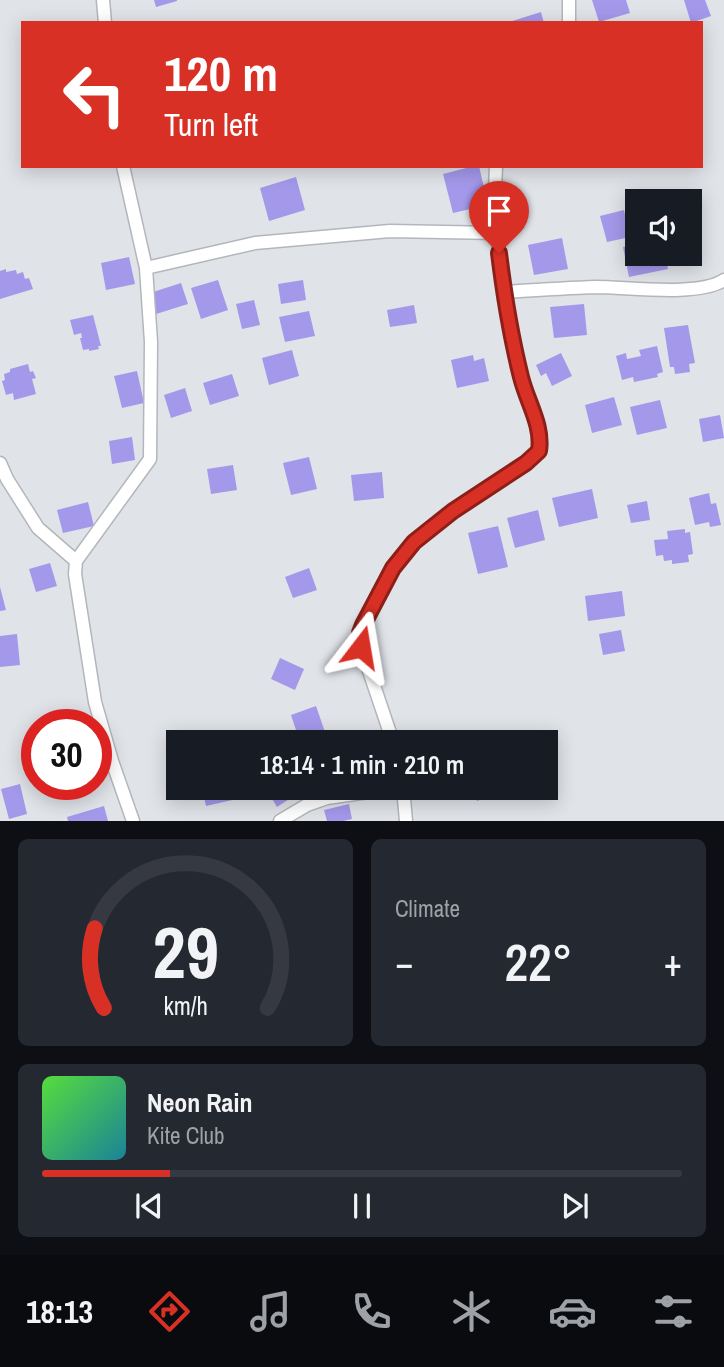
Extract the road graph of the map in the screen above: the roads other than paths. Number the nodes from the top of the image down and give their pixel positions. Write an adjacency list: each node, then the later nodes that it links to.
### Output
1 (103, 0): 3 (street)
2 (569, 0): 4 (street)
3 (105, 21)
4 (569, 21)
5 (123, 168): 8 (street)
6 (496, 168): 7 (street)
7 (496, 233): 8 (street); 10 (street)
8 (146, 268): 12 (street)
9 (724, 279): 10 (street)
10 (504, 292): 13 (street)
11 (0, 463): 12 (street)
12 (76, 561): 16 (street)
13 (389, 730)
14 (321, 800): 17 (street)
15 (404, 800): 18 (street)
16 (133, 821)
17 (280, 821)
18 (406, 821)

